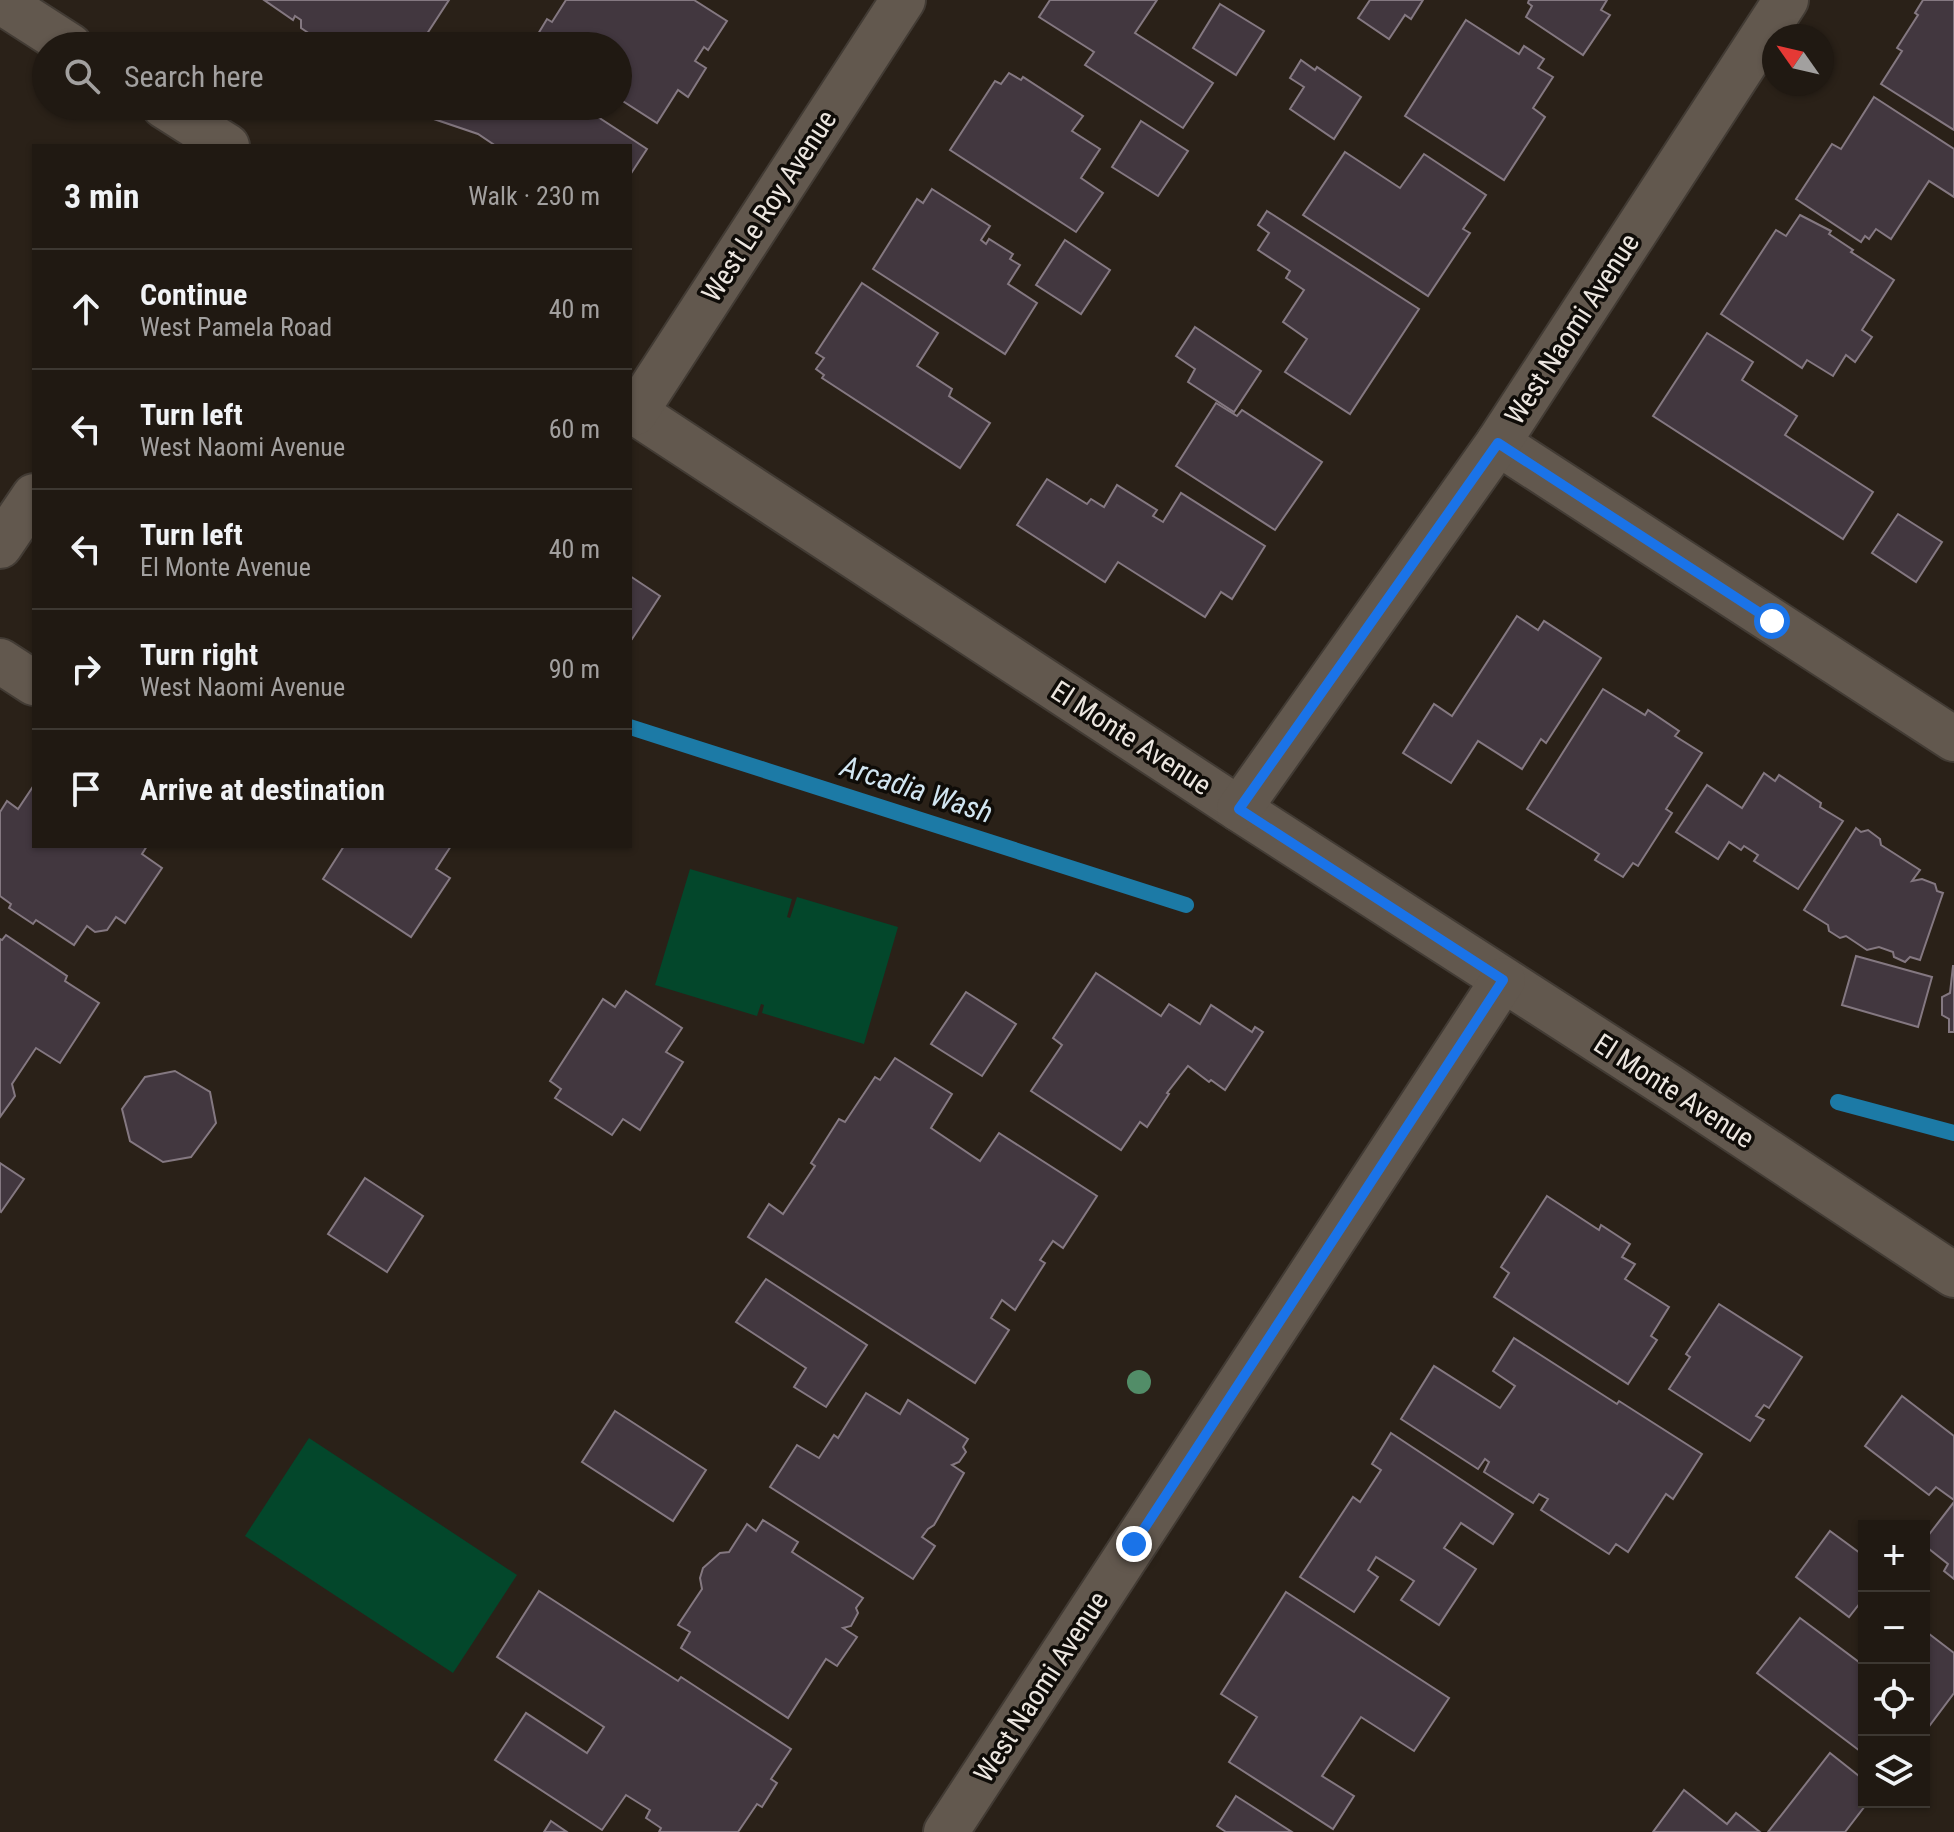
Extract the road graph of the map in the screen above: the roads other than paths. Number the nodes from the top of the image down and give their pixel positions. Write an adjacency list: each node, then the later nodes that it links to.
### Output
1 (903, 0): 7 (street, West Le Roy Avenue)
2 (1786, 0): 8 (street, West Naomi Avenue)
3 (0, 1): 4 (street)
4 (48, 32)
5 (186, 120): 6 (street)
6 (224, 144)
7 (632, 411): 14 (street, El Monte Avenue)
8 (1498, 443): 13 (street); 14 (street, West Naomi Avenue)
9 (30, 501): 10 (street)
10 (0, 546)
11 (0, 661): 12 (street)
12 (32, 682)
13 (1954, 739)
14 (1239, 809): 15 (street, El Monte Avenue)
15 (1503, 980): 16 (street, El Monte Avenue); 17 (street, West Naomi Avenue)
16 (1954, 1275)
17 (946, 1832)

